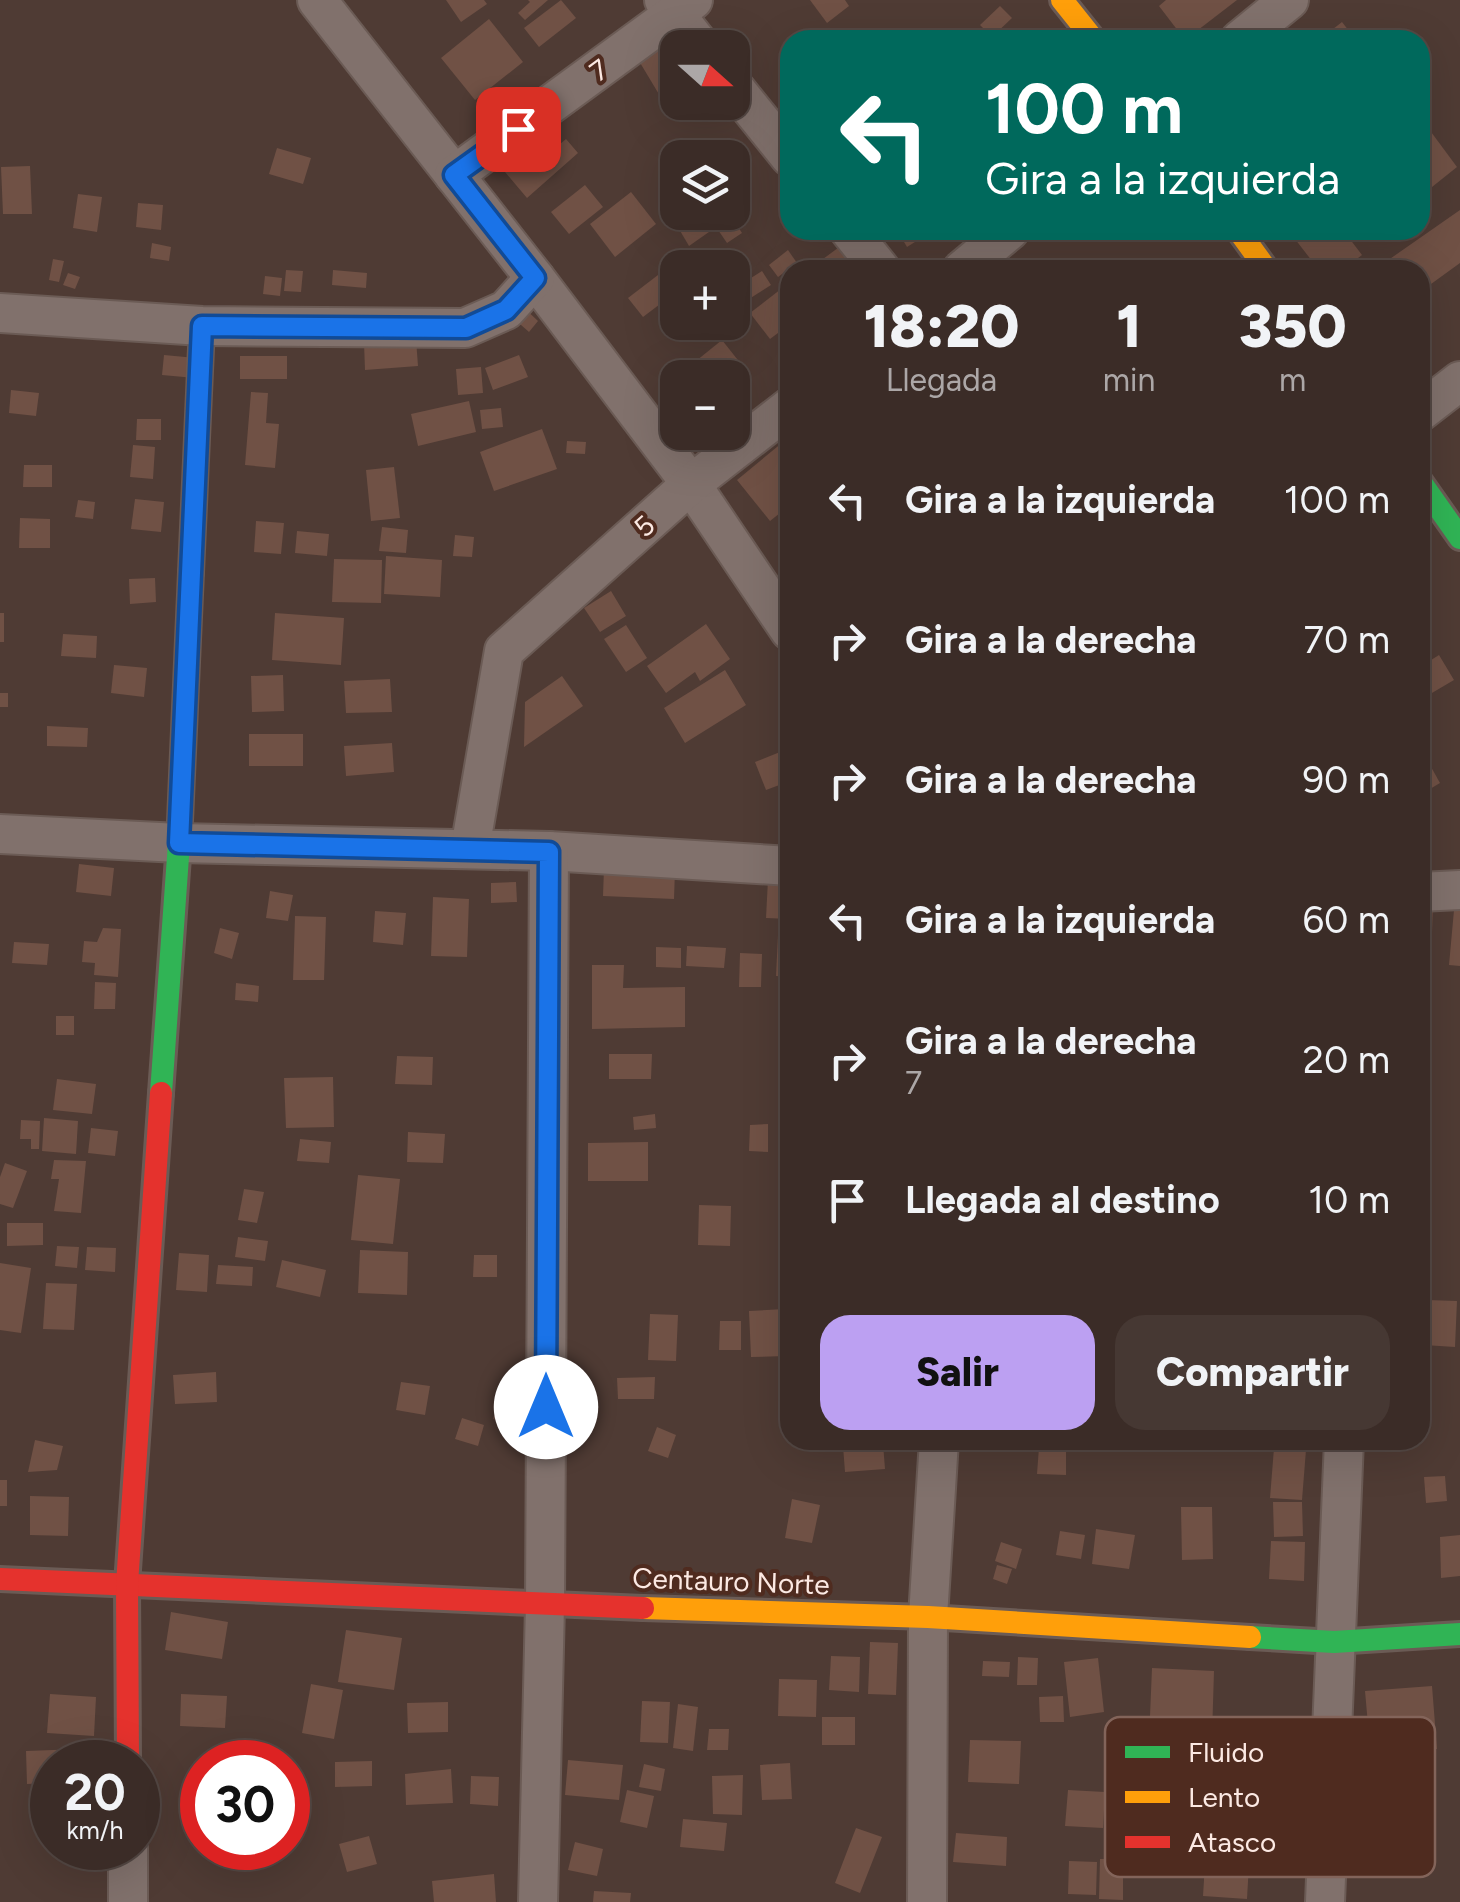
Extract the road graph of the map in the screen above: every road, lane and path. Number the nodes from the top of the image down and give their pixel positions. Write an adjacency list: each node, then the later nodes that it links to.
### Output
1 (317, 0): 10 (street)
2 (1062, 0): 6 (street)
3 (1289, 0): 7 (street)
4 (678, 5): 5 (street); 10 (street, 7)
5 (692, 30)
6 (1086, 30)
7 (1252, 30)
8 (750, 108): 9 (street)
9 (780, 145)
10 (454, 175): 15 (street)
11 (857, 240): 13 (street)
12 (998, 240): 14 (street)
13 (873, 260)
14 (974, 260)
15 (535, 278): 17 (street); 21 (street)
16 (0, 313): 17 (street)
17 (202, 326): 26 (street)
18 (1460, 381): 19 (street)
19 (1430, 404)
20 (780, 415): 21 (street, 5)
21 (691, 484): 24 (street); 27 (street, 5)
22 (1430, 495): 23 (street)
23 (1460, 538)
24 (780, 616)
25 (0, 834): 26 (street)
26 (179, 843): 27 (street); 35 (street)
27 (470, 849): 28 (street)
28 (549, 852): 29 (street); 36 (street)
29 (780, 865)
30 (1460, 890): 31 (street)
31 (1430, 892)
32 (938, 1450): 37 (street)
33 (1344, 1450): 39 (street)
34 (0, 1580): 35 (street, Centauro Norte)
35 (127, 1584): 36 (street, Centauro Norte); 41 (street)
36 (544, 1606): 37 (street, Centauro Norte); 45 (street)
37 (928, 1617): 39 (street, Centauro Norte); 46 (street)
38 (1460, 1634): 39 (street, Centauro Norte)
39 (1334, 1642): 40 (street)
40 (1331, 1717)
41 (128, 1740)
42 (128, 1870): 44 (street)
43 (1326, 1877): 47 (street)
44 (128, 1902)
45 (538, 1902)
46 (927, 1902)
47 (1325, 1902)

